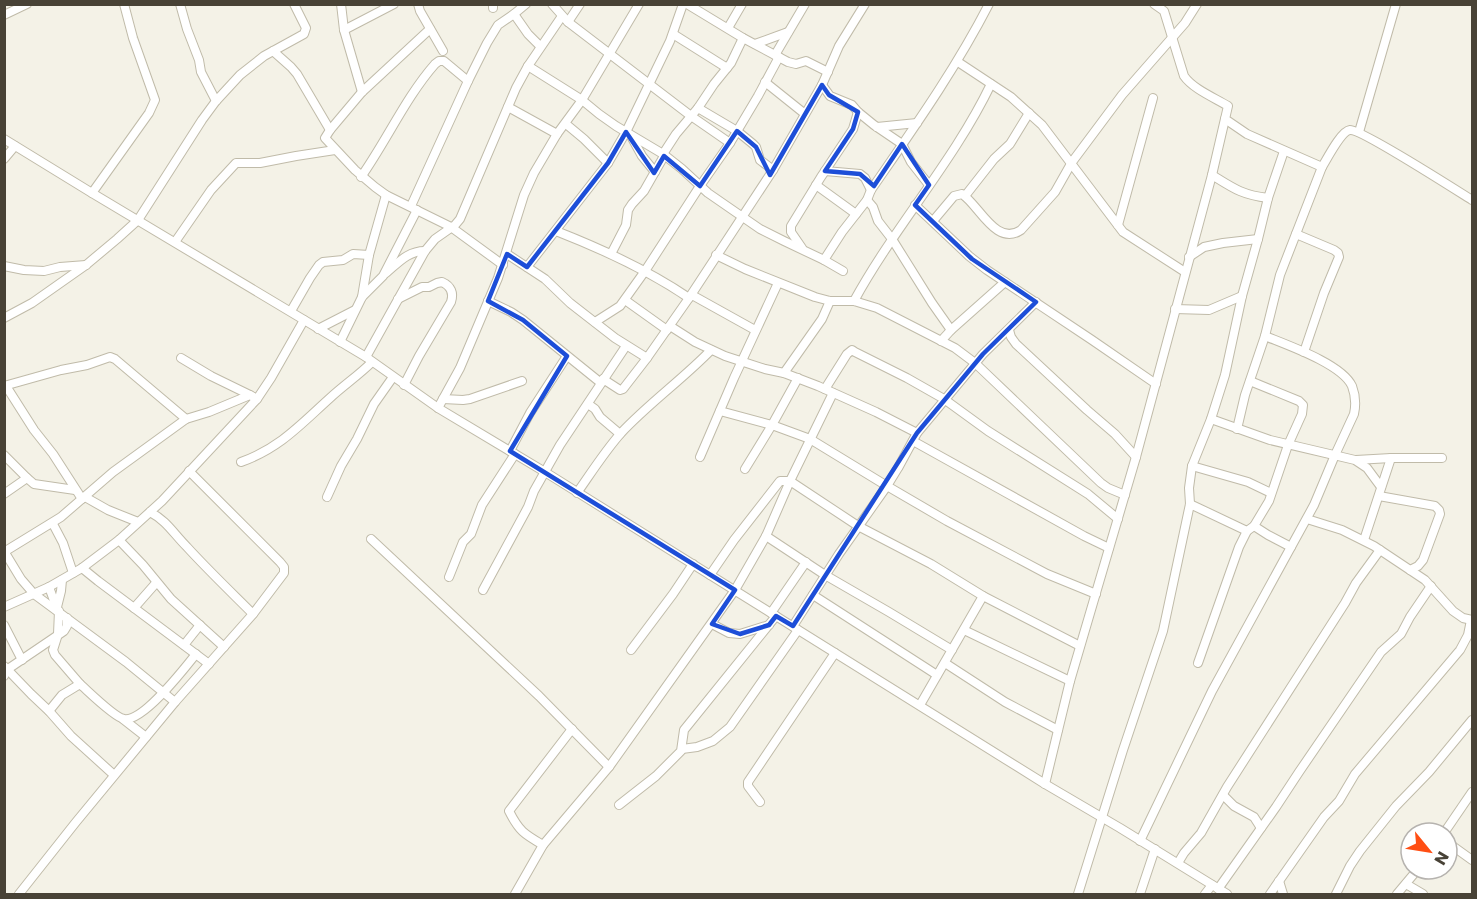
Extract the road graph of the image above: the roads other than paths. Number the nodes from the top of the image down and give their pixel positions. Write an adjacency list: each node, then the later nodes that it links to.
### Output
1 (124, 4): 88 (street)
2 (180, 4): 49 (street)
3 (294, 4): 33 (street)
4 (341, 4): 26 (street)
5 (394, 4): 26 (street)
6 (418, 4): 25 (street)
7 (526, 4): 21 (street)
8 (552, 4): 23 (street)
9 (580, 4): 23 (street)
10 (639, 4): 35 (street)
11 (685, 4): 24 (street); 28 (street)
12 (742, 4): 24 (street)
13 (805, 4): 27 (street)
14 (865, 4): 40 (street)
15 (989, 4): 37 (street)
16 (1154, 4): 20 (street)
17 (1197, 4): 29 (street)
18 (1396, 4): 63 (street)
19 (20, 5): 22 (street)
20 (1164, 8): 29 (street)
21 (514, 14): 32 (street); 41 (street)
22 (4, 15)
23 (565, 18): 32 (street); 35 (street)
24 (728, 28): 30 (street)
25 (430, 29): 34 (street); 46 (street)
26 (344, 30): 46 (street)
27 (788, 32): 31 (street); 36 (street)
28 (673, 34): 39 (street); 43 (street)
29 (1171, 37): 56 (street); 76 (street)
30 (743, 38): 31 (street); 39 (street)
31 (755, 44): 36 (street)
32 (540, 46): 38 (street)
33 (273, 51): 49 (street); 61 (street)
34 (443, 51)
35 (609, 53): 43 (street); 48 (street)
36 (777, 56): 40 (street); 42 (street)
37 (958, 62): 44 (street); 57 (street)
38 (528, 66): 48 (street); 50 (street)
39 (727, 68): 51 (street)
40 (828, 72): 45 (street)
41 (468, 81): 83 (street); 95 (street)
42 (765, 82): 54 (street); 62 (street)
43 (650, 83): 55 (street); 64 (street)
44 (991, 84): 53 (street); 85 (street)
45 (822, 85): 52 (street); 54 (street)
46 (362, 92): 61 (street)
47 (1153, 98): 101 (street)
48 (582, 100): 58 (street); 64 (street)
49 (216, 101): 99 (street)
50 (508, 107): 65 (street); 102 (street)
51 (698, 108): 55 (street); 62 (street)
52 (858, 112): 59 (street); 60 (street)
53 (1029, 113): 76 (street); 90 (street)
54 (805, 114): 79 (street)
55 (691, 116): 68 (street); 74 (street)
56 (1225, 119): 72 (street); 82 (street)
57 (917, 123): 59 (street); 69 (street)
58 (566, 124): 65 (street); 77 (street)
59 (876, 126): 60 (street); 69 (street)
60 (853, 129): 80 (street)
61 (330, 130): 66 (street)
62 (737, 131): 68 (street); 79 (street)
63 (1359, 132): 78 (street); 93 (street)
64 (628, 133): 74 (street); 77 (street); 81 (street)
65 (557, 134): 111 (street)
66 (326, 138): 71 (street); 73 (street)
67 (4, 139): 70 (street)
68 (730, 143): 86 (street)
69 (902, 144): 85 (street); 87 (street)
70 (15, 146): 75 (street); 88 (street)
71 (335, 150): 73 (street); 83 (street)
72 (1284, 151): 78 (street); 91 (street)
73 (316, 153): 108 (street)
74 (664, 155): 81 (street); 86 (street)
75 (4, 159)
76 (1072, 162): 90 (street); 101 (street)
77 (608, 163): 103 (street)
78 (1322, 167): 104 (street)
79 (772, 170): 97 (street)
80 (825, 171): 84 (street); 87 (street)
81 (655, 172): 112 (street)
82 (1212, 175): 91 (street); 115 (street)
83 (361, 177): 89 (street)
84 (816, 185): 96 (street); 110 (street)
85 (929, 185): 94 (street)
86 (700, 186): 97 (street); 121 (street)
87 (872, 190): 92 (street)
88 (92, 193): 99 (street)
89 (386, 195): 95 (street); 113 (street)
90 (965, 196): 100 (street)
91 (1268, 198): 107 (street)
92 (867, 200): 96 (street); 106 (street)
93 (1473, 200)
94 (915, 205): 100 (street); 106 (street)
95 (414, 208): 98 (street); 124 (street)
96 (856, 214): 116 (street)
97 (742, 216): 110 (street); 114 (street)
98 (433, 219): 102 (street); 105 (street)
99 (138, 220): 108 (street); 117 (street)
100 (933, 221): 125 (street)
101 (1118, 225): 123 (street)
102 (451, 226): 105 (street); 118 (street)
103 (556, 231): 112 (street); 120 (street)
104 (1296, 234): 147 (street); 152 (street)
105 (435, 239): 109 (street)
106 (892, 239): 134 (street); 145 (street)
107 (1258, 239): 115 (street); 128 (street)
108 (175, 242): 138 (street)
109 (425, 250): 124 (street); 130 (street)
110 (802, 250): 116 (street)
111 (507, 254): 118 (street); 120 (street)
112 (611, 254): 121 (street)
113 (369, 255): 129 (street); 138 (street)
114 (716, 255): 126 (street); 127 (street)
115 (1189, 257): 123 (street)
116 (824, 260): 122 (street)
117 (86, 265): 119 (street); 139 (street)
118 (502, 265): 132 (street)
119 (4, 266)
120 (526, 267): 141 (street)
121 (645, 271): 127 (street); 131 (street)
122 (843, 271)
123 (1185, 272): 136 (street)
124 (383, 276): 129 (street)
125 (1005, 282): 135 (street); 145 (street)
126 (778, 283): 133 (street); 144 (street)
127 (691, 296): 142 (street); 144 (street)
128 (1242, 296): 136 (street); 176 (street)
129 (362, 297): 137 (street)
130 (398, 299): 156 (street); 166 (street)
131 (625, 300): 141 (street); 142 (street)
132 (488, 301): 153 (street); 170 (street)
133 (830, 301): 134 (street); 159 (street)
134 (854, 301): 148 (street)
135 (1036, 302): 146 (street); 165 (street)
136 (1175, 309): 165 (street)
137 (355, 310): 143 (street); 149 (street)
138 (291, 311): 140 (street)
139 (4, 318)
140 (304, 320): 143 (street); 169 (street)
141 (595, 322): 150 (street)
142 (669, 328): 151 (street); 155 (street)
143 (318, 330): 149 (street)
144 (755, 330): 157 (street)
145 (951, 330): 148 (street)
146 (1009, 330): 158 (street); 186 (street)
147 (1265, 336): 152 (street); 164 (street)
148 (941, 341): 158 (street)
149 (340, 342): 156 (street)
150 (626, 346): 155 (street); 163 (street)
151 (711, 350): 157 (street); 179 (street)
152 (1304, 352): 185 (street)
153 (567, 356): 163 (street); 183 (street)
154 (181, 358): 169 (street)
155 (647, 358): 163 (street)
156 (369, 360): 160 (street); 191 (street)
157 (741, 362): 159 (street); 174 (street)
158 (975, 363): 171 (street); 204 (street)
159 (784, 373): 161 (street)
160 (393, 377): 166 (street); 207 (street)
161 (798, 378): 168 (street); 177 (street)
162 (522, 381): 170 (street)
163 (602, 381): 172 (street)
164 (1250, 381): 178 (street); 182 (street)
165 (1156, 384): 186 (street)
166 (404, 385): 173 (street)
167 (5, 386): 175 (street); 200 (street)
168 (829, 391): 171 (street); 180 (street); 181 (street)
169 (253, 397): 175 (street); 194 (street)
170 (443, 399): 173 (street)
171 (944, 399): 180 (street); 212 (street)
172 (588, 404): 179 (street); 195 (street)
173 (438, 408): 183 (street)
174 (720, 411): 177 (street); 187 (street)
175 (186, 418): 205 (street)
176 (1211, 419): 178 (street); 192 (street)
177 (772, 425): 181 (street); 193 (street)
178 (1237, 429): 182 (street)
179 (620, 434): 201 (street)
180 (915, 437): 198 (street); 223 (street)
181 (810, 439): 197 (street); 198 (street)
182 (1288, 445): 185 (street); 202 (street)
183 (512, 452): 195 (street); 233 (street)
184 (4, 455): 196 (street)
185 (1335, 455): 190 (street); 213 (street)
186 (1136, 456): 204 (street)
187 (700, 457)
188 (1390, 458): 189 (street); 190 (street); 199 (street)
189 (1442, 458)
190 (1355, 460): 199 (street)
191 (241, 462)
192 (1192, 466): 202 (street); 209 (street)
193 (745, 469)
194 (189, 471): 208 (street); 247 (street)
195 (545, 472): 201 (street); 238 (street)
196 (27, 478): 200 (street); 203 (street)
197 (790, 481): 216 (street); 218 (street); 231 (street)
198 (886, 486): 216 (street); 241 (street)
199 (1381, 487): 206 (street)
200 (75, 490): 205 (street)
201 (577, 493): 227 (street)
202 (1271, 493): 217 (street)
203 (4, 494)
204 (1125, 495): 212 (street)
205 (86, 496): 214 (street); 215 (street)
206 (1378, 496): 221 (street); 229 (street)
207 (327, 497)
208 (162, 501): 210 (street); 211 (street)
209 (1190, 504): 217 (street); 291 (street)
210 (150, 512): 211 (street); 214 (street)
211 (161, 518): 247 (street)
212 (1118, 519): 223 (street)
213 (1307, 519): 221 (street); 222 (street)
214 (138, 522): 220 (street)
215 (53, 524): 225 (street); 230 (street)
216 (858, 525): 232 (street); 243 (street)
217 (1250, 529): 222 (street); 268 (street)
218 (766, 536): 226 (street); 239 (street)
219 (370, 539): 280 (street)
220 (119, 540): 228 (street); 235 (street)
221 (1364, 540): 224 (street)
222 (1291, 547): 294 (street)
223 (1109, 548): 241 (street)
224 (1380, 550): 229 (street); 288 (street)
225 (5, 552): 240 (street)
226 (806, 562): 232 (street); 248 (street)
227 (693, 564): 231 (street); 262 (street)
228 (82, 568): 230 (street); 245 (street)
229 (1410, 570): 236 (street)
230 (73, 573): 234 (street)
231 (710, 575): 239 (street)
232 (825, 575): 242 (street); 263 (street)
233 (449, 577)
234 (62, 580): 237 (street); 246 (street)
235 (156, 583): 245 (street); 253 (street)
236 (1431, 586): 250 (street); 293 (street)
237 (49, 587): 240 (street); 246 (street)
238 (483, 590)
239 (735, 591): 248 (street); 251 (street)
240 (34, 594): 244 (street); 246 (street)
241 (1096, 594): 260 (street)
242 (813, 595): 255 (street); 271 (street)
243 (983, 596): 256 (street); 260 (street)
244 (4, 607)
245 (134, 608): 259 (street)
246 (58, 610): 249 (street); 257 (street)
247 (253, 614): 261 (street)
248 (773, 615): 254 (street); 255 (street)
249 (67, 618): 257 (street); 274 (street)
250 (1472, 620): 300 (street)
251 (712, 624): 254 (street); 284 (street)
252 (4, 625): 258 (street)
253 (200, 625): 259 (street); 261 (street)
254 (769, 625): 283 (street)
255 (795, 628): 264 (street); 283 (street)
256 (964, 630): 263 (street); 272 (street)
257 (58, 634): 266 (street); 273 (street)
258 (8, 638): 266 (street)
259 (184, 645): 265 (street)
260 (1080, 646): 272 (street)
261 (224, 647): 269 (street)
262 (631, 650)
263 (952, 650): 267 (street)
264 (835, 653): 276 (street); 289 (street)
265 (196, 654): 269 (street); 274 (street)
266 (22, 660): 270 (street)
267 (945, 663): 271 (street); 281 (street)
268 (1198, 663)
269 (209, 664): 275 (street)
270 (6, 671): 277 (street)
271 (937, 675): 276 (street)
272 (1070, 681): 281 (street)
273 (80, 684): 277 (street); 278 (street)
274 (163, 693): 275 (street); 278 (street)
275 (175, 702): 282 (street)
276 (920, 705): 286 (street)
277 (49, 711): 285 (street)
278 (123, 719): 282 (street)
279 (1473, 720): 312 (street)
280 (572, 729): 284 (street); 295 (street)
281 (1058, 730): 286 (street)
282 (146, 737): 285 (street)
283 (682, 749): 290 (street)
284 (609, 767): 295 (street)
285 (114, 775): 304 (street)
286 (1045, 784): 291 (street)
287 (1473, 792): 292 (street)
288 (1222, 795): 293 (street); 299 (street)
289 (760, 802)
290 (619, 805)
291 (1102, 818): 294 (street); 306 (street)
292 (1452, 821)
293 (1261, 828): 303 (street)
294 (1140, 841): 296 (street)
295 (543, 845): 305 (street)
296 (1155, 849): 299 (street); 307 (street)
297 (1459, 850): 298 (street)
298 (1473, 860)
299 (1178, 863): 303 (street)
300 (1279, 881): 310 (street); 311 (street)
301 (1408, 881): 302 (street)
302 (1406, 884): 313 (street); 314 (street)
303 (1215, 887): 308 (street); 309 (street)
304 (19, 894)
305 (515, 894)
306 (1078, 894)
307 (1140, 894)
308 (1205, 894)
309 (1227, 894)
310 (1270, 894)
311 (1283, 894)
312 (1336, 894)
313 (1398, 894)
314 (1423, 894)

